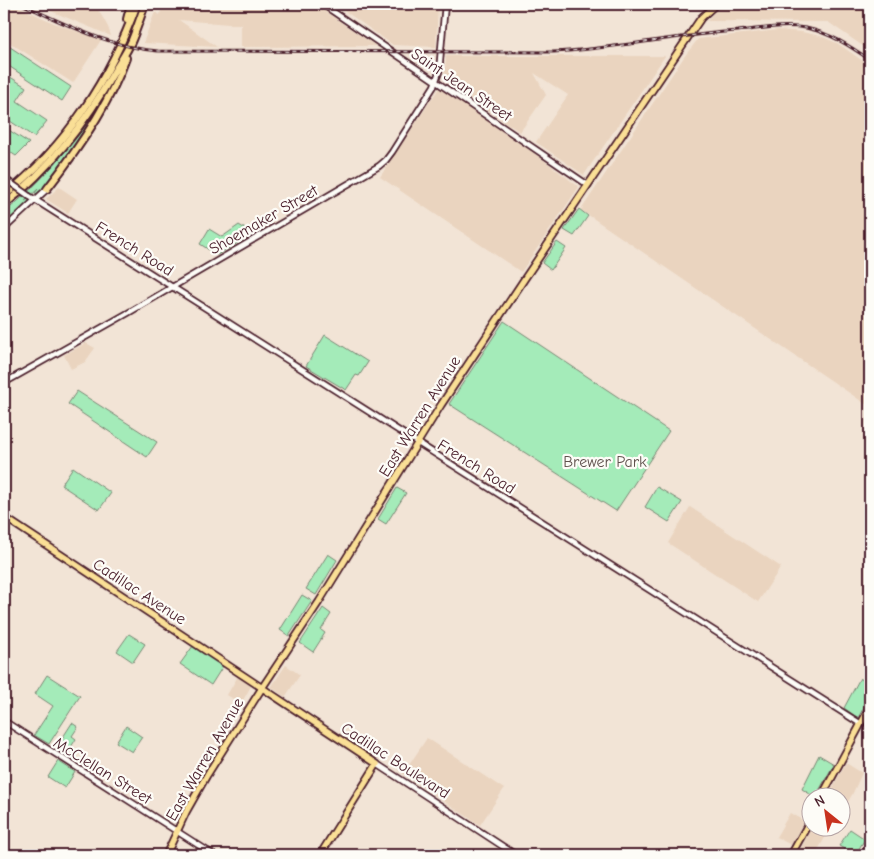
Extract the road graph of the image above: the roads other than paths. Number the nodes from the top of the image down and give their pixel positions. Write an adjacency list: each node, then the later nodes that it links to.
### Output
1 (131, 4): 7 (highway)
2 (137, 4): 7 (highway)
3 (145, 4): 8 (highway)
4 (322, 4): 9 (street, Saint Jean Street)
5 (445, 4): 9 (street, Shoemaker Street)
6 (716, 4): 11 (main road, East Warren Avenue)
7 (123, 37): 13 (highway)
8 (132, 42): 12 (highway); 15 (highway)
9 (436, 81): 11 (street, Saint Jean Street); 17 (street, Shoemaker Street)
10 (6, 180): 14 (street, French Road, bridge)
11 (588, 185): 19 (main road, East Warren Avenue)
12 (47, 189): 14 (street)
13 (4, 196)
14 (36, 200): 16 (street); 17 (street, French Road)
15 (4, 205)
16 (4, 229)
17 (173, 286): 18 (street, Shoemaker Street); 19 (street, French Road)
18 (4, 383)
19 (417, 443): 21 (main road, East Warren Avenue); 24 (street, French Road)
20 (4, 517): 21 (main road, Cadillac Avenue)
21 (262, 688): 25 (main road, Cadillac Boulevard); 27 (main road, East Warren Avenue)
22 (870, 707): 24 (main road)
23 (4, 721): 27 (street, McClellan Street)
24 (861, 724): 26 (main road)
25 (377, 764): 31 (main road); 32 (street, Cadillac Boulevard)
26 (827, 786)
27 (177, 832): 29 (main road, East Warren Avenue); 30 (street, McClellan Street)
28 (802, 835): 33 (main road)
29 (166, 855)
30 (214, 855)
31 (320, 855)
32 (516, 855)
33 (791, 855)

